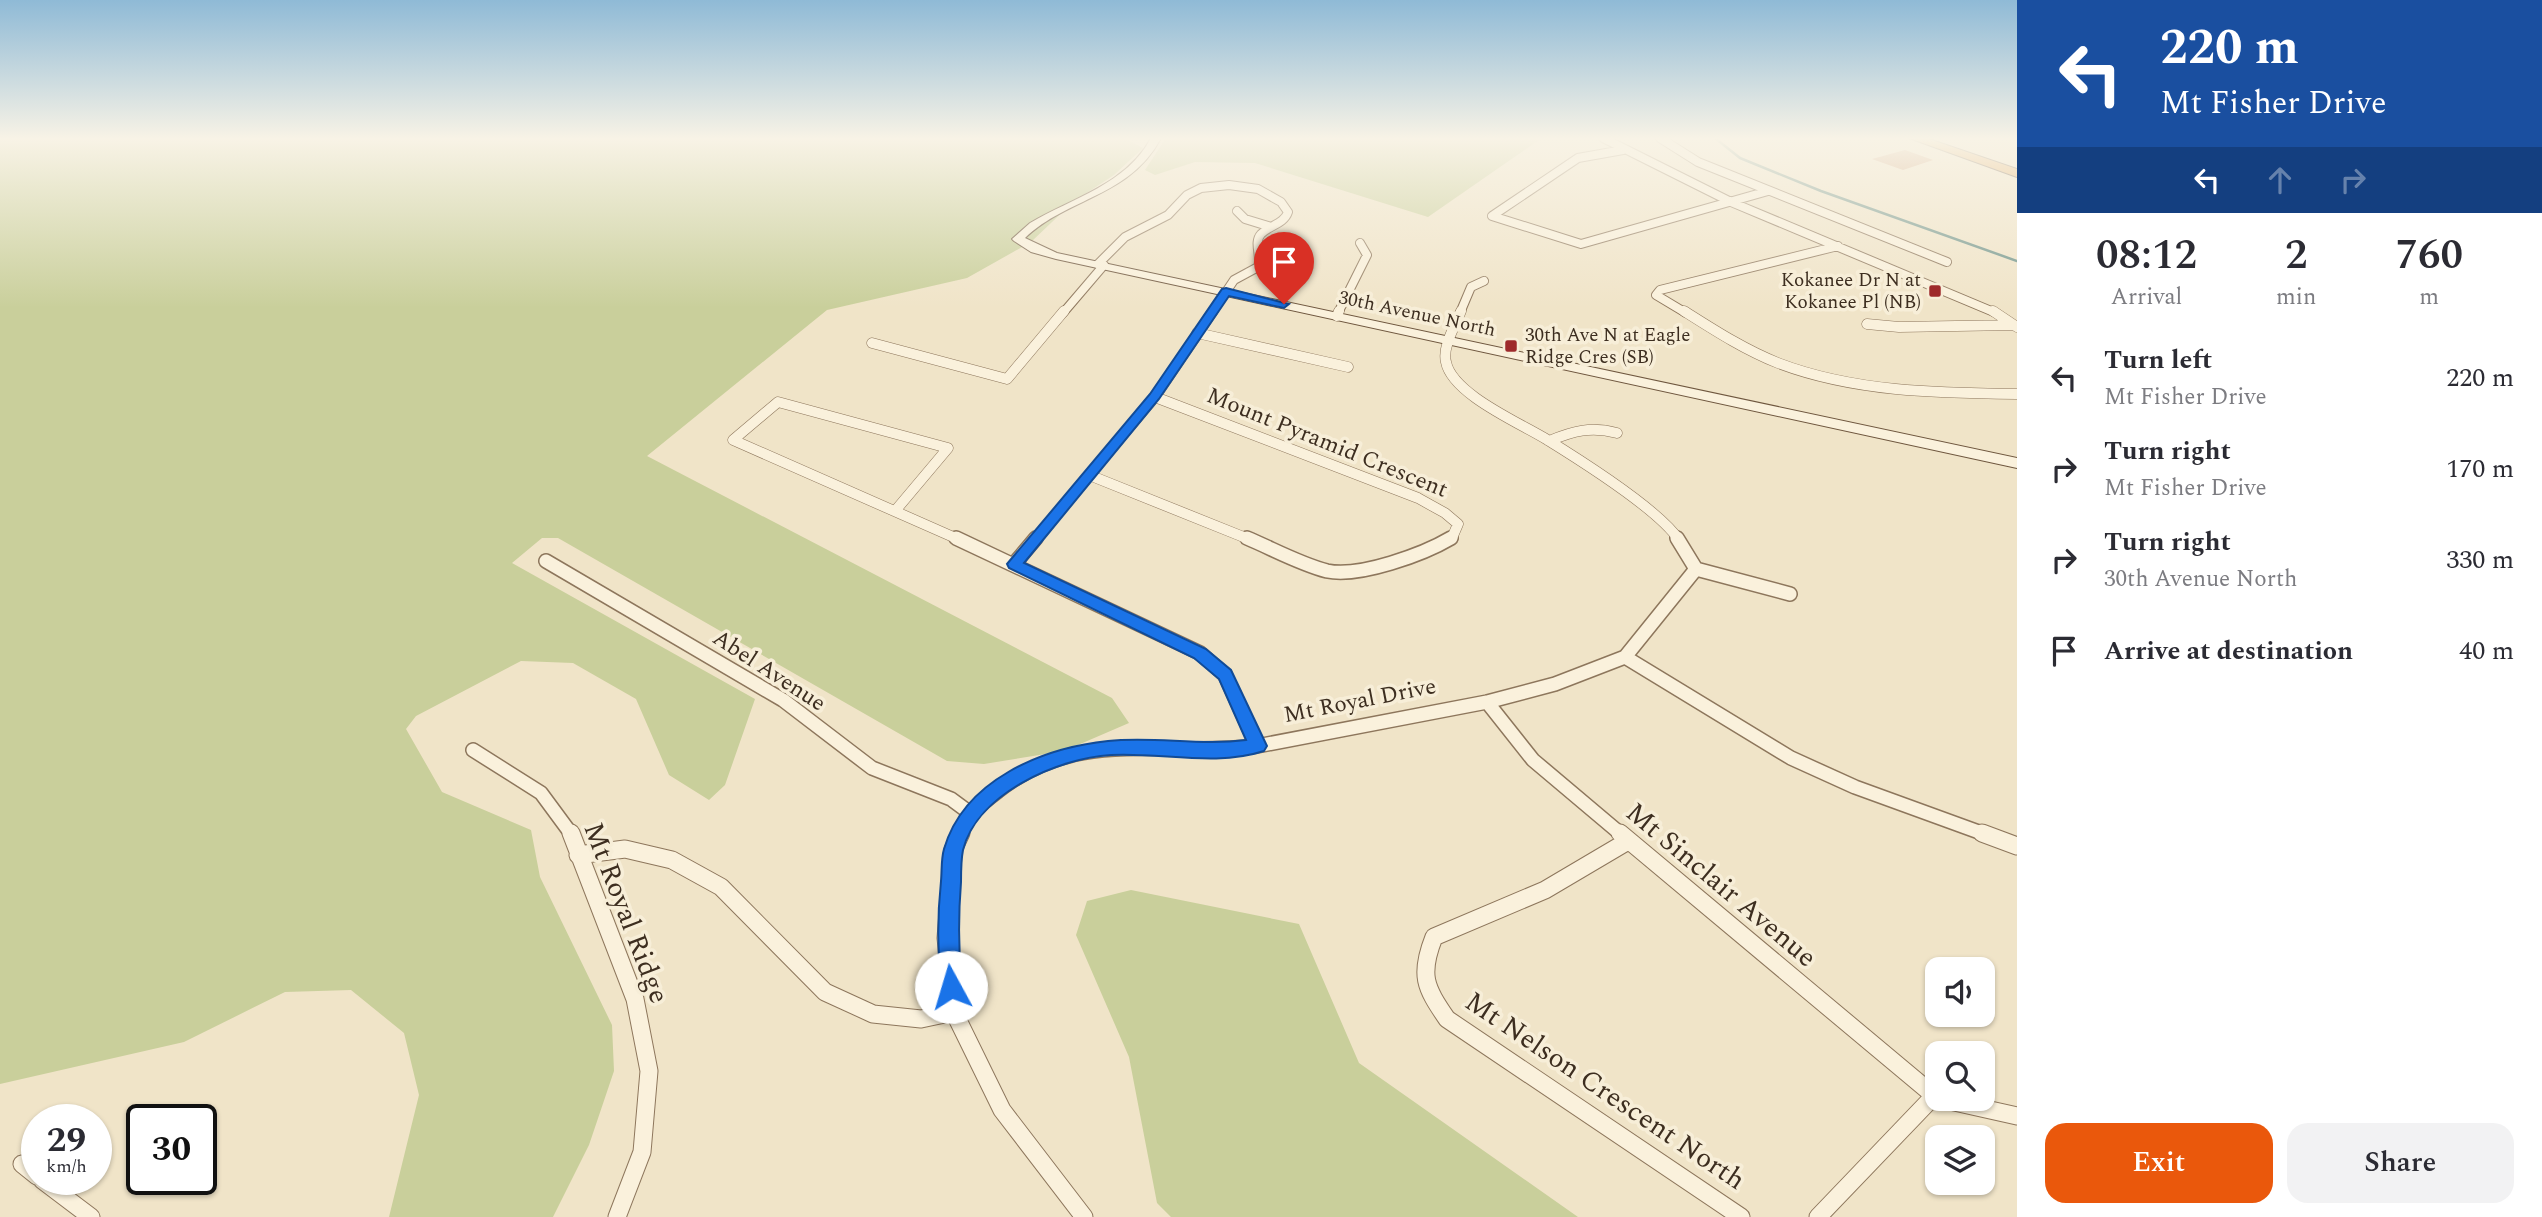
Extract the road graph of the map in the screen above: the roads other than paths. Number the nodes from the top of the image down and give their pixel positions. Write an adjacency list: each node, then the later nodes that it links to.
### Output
1 (1088, 195): 14 (street, 30th Avenue North)
2 (1190, 195): 14 (street)
3 (1267, 195): 10 (street)
4 (1523, 195): 8 (street)
5 (1716, 195): 8 (street)
6 (1755, 195): 8 (street)
7 (1778, 195): 13 (street)
8 (1731, 202): 12 (street)
9 (1237, 211): 10 (street)
10 (1271, 227): 16 (street)
11 (1360, 243): 17 (street)
12 (1838, 246): 19 (street); 24 (street)
13 (1947, 262)
14 (1101, 264): 16 (street, 30th Avenue North); 22 (street)
15 (1484, 281): 21 (street)
16 (1226, 292): 17 (street, 30th Avenue North); 20 (street)
17 (1337, 316): 21 (street, 30th Avenue North)
18 (1867, 324): 19 (street)
19 (2016, 326)
20 (1197, 334): 23 (street); 25 (street)
21 (1449, 340): 27 (street); 28 (street, 30th Avenue North)
22 (872, 343)
23 (1348, 367)
24 (2017, 394)
25 (1154, 397): 29 (street); 29 (street, Mount Pyramid Crescent)
26 (1617, 433): 27 (street)
27 (1549, 441): 33 (street)
28 (2017, 463)
29 (1089, 475): 32 (street)
30 (895, 512): 30 (street); 32 (street)
31 (547, 561): 39 (street, Abel Avenue)
32 (1014, 564): 37 (street)
33 (1696, 569): 34 (street); 35 (street)
34 (1790, 594)
35 (1625, 657): 36 (street, Mt Royal Drive); 41 (street)
36 (1487, 702): 37 (street, Mt Royal Drive); 40 (street, Mt Sinclair Avenue)
37 (1258, 746): 39 (street, Mt Royal Drive)
38 (473, 750): 42 (street, Mt Royal Ridge)
39 (970, 813): 43 (street, Mt Royal Drive)
40 (1628, 841): 44 (street, Mt Sinclair Avenue); 52 (street, Mt Nelson Crescent North)
41 (2017, 846)
42 (578, 855): 43 (street); 50 (street, Mt Royal Ridge)
43 (954, 1012): 51 (street, Mt Royal Drive)
44 (1925, 1088)
45 (1925, 1110): 53 (street)
46 (1995, 1111): 47 (street)
47 (2017, 1116)
48 (62, 1195): 49 (street)
49 (91, 1217)
50 (617, 1217)
51 (1084, 1217)
52 (1741, 1217)
53 (1818, 1217)

